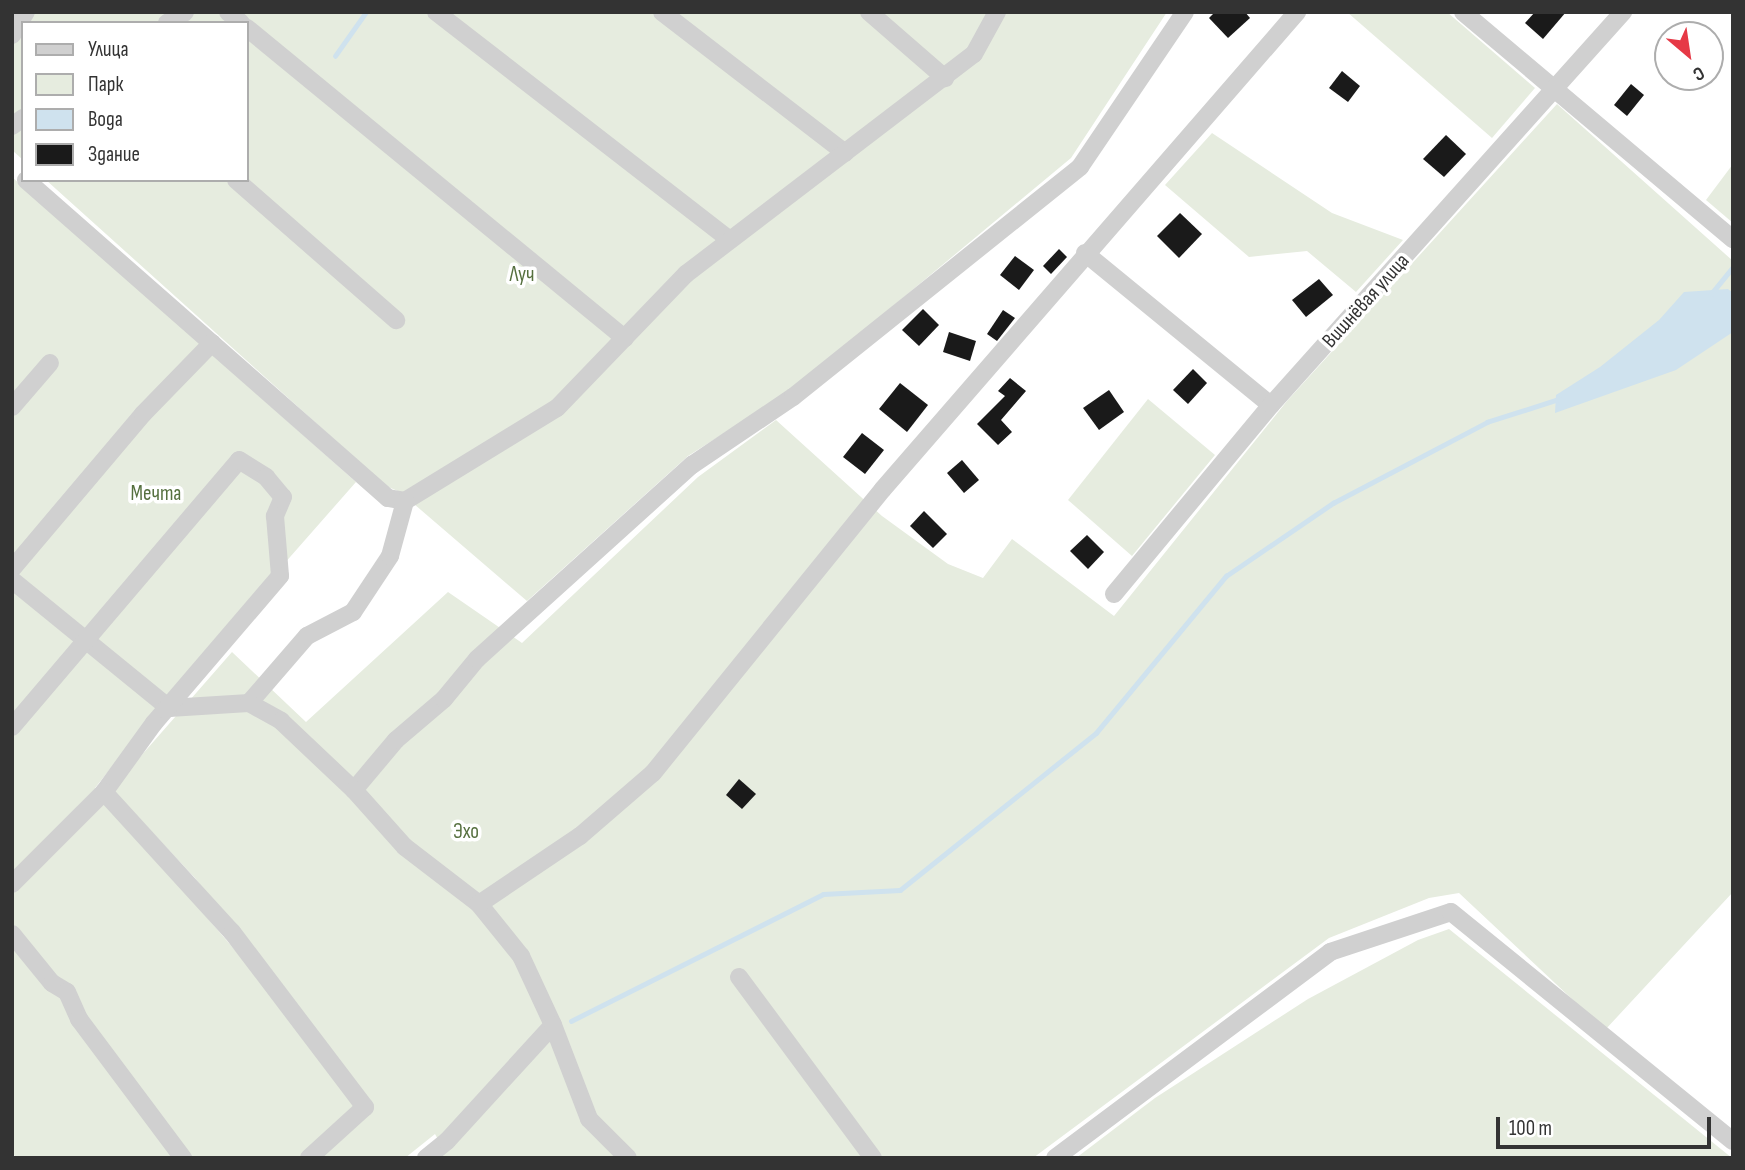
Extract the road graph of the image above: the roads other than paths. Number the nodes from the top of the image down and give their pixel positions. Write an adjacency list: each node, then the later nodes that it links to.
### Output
1 (26, 12): 11 (street)
2 (436, 12): 18 (street)
3 (662, 12): 14 (street)
4 (869, 12): 12 (street)
5 (997, 12): 12 (street)
6 (1185, 12): 34 (street)
7 (1297, 12): 19 (street)
8 (1463, 12): 13 (street)
9 (1623, 12): 13 (street, Вишнёвая улица)
10 (248, 29): 21 (street)
11 (12, 35)
12 (945, 78): 14 (street)
13 (1556, 91): 17 (street); 24 (street, Вишнёвая улица)
14 (845, 153): 18 (street)
15 (27, 182): 22 (street)
16 (238, 182): 20 (street)
17 (1733, 239)
18 (730, 240): 21 (street)
19 (1085, 253): 24 (street); 37 (street)
20 (396, 320)
21 (625, 338): 26 (street)
22 (212, 343): 26 (street); 27 (street)
23 (50, 363): 25 (street)
24 (1271, 405): 29 (street, Вишнёвая улица)
25 (12, 407)
26 (405, 501): 31 (street)
27 (12, 569)
28 (12, 580): 30 (street)
29 (1114, 594)
30 (88, 638): 32 (street); 32 (street); 33 (street)
31 (249, 703): 32 (street); 34 (street)
32 (169, 708): 35 (street)
33 (12, 727)
34 (354, 790): 37 (street)
35 (104, 792): 36 (street); 43 (street)
36 (12, 884)
37 (480, 904): 40 (street)
38 (12, 934): 42 (street)
39 (739, 977): 46 (street)
40 (554, 1025): 44 (street); 45 (street)
41 (1733, 1141): 47 (street)
42 (183, 1158)
43 (309, 1158)
44 (426, 1158)
45 (628, 1158)
46 (873, 1158)
47 (1055, 1158)

